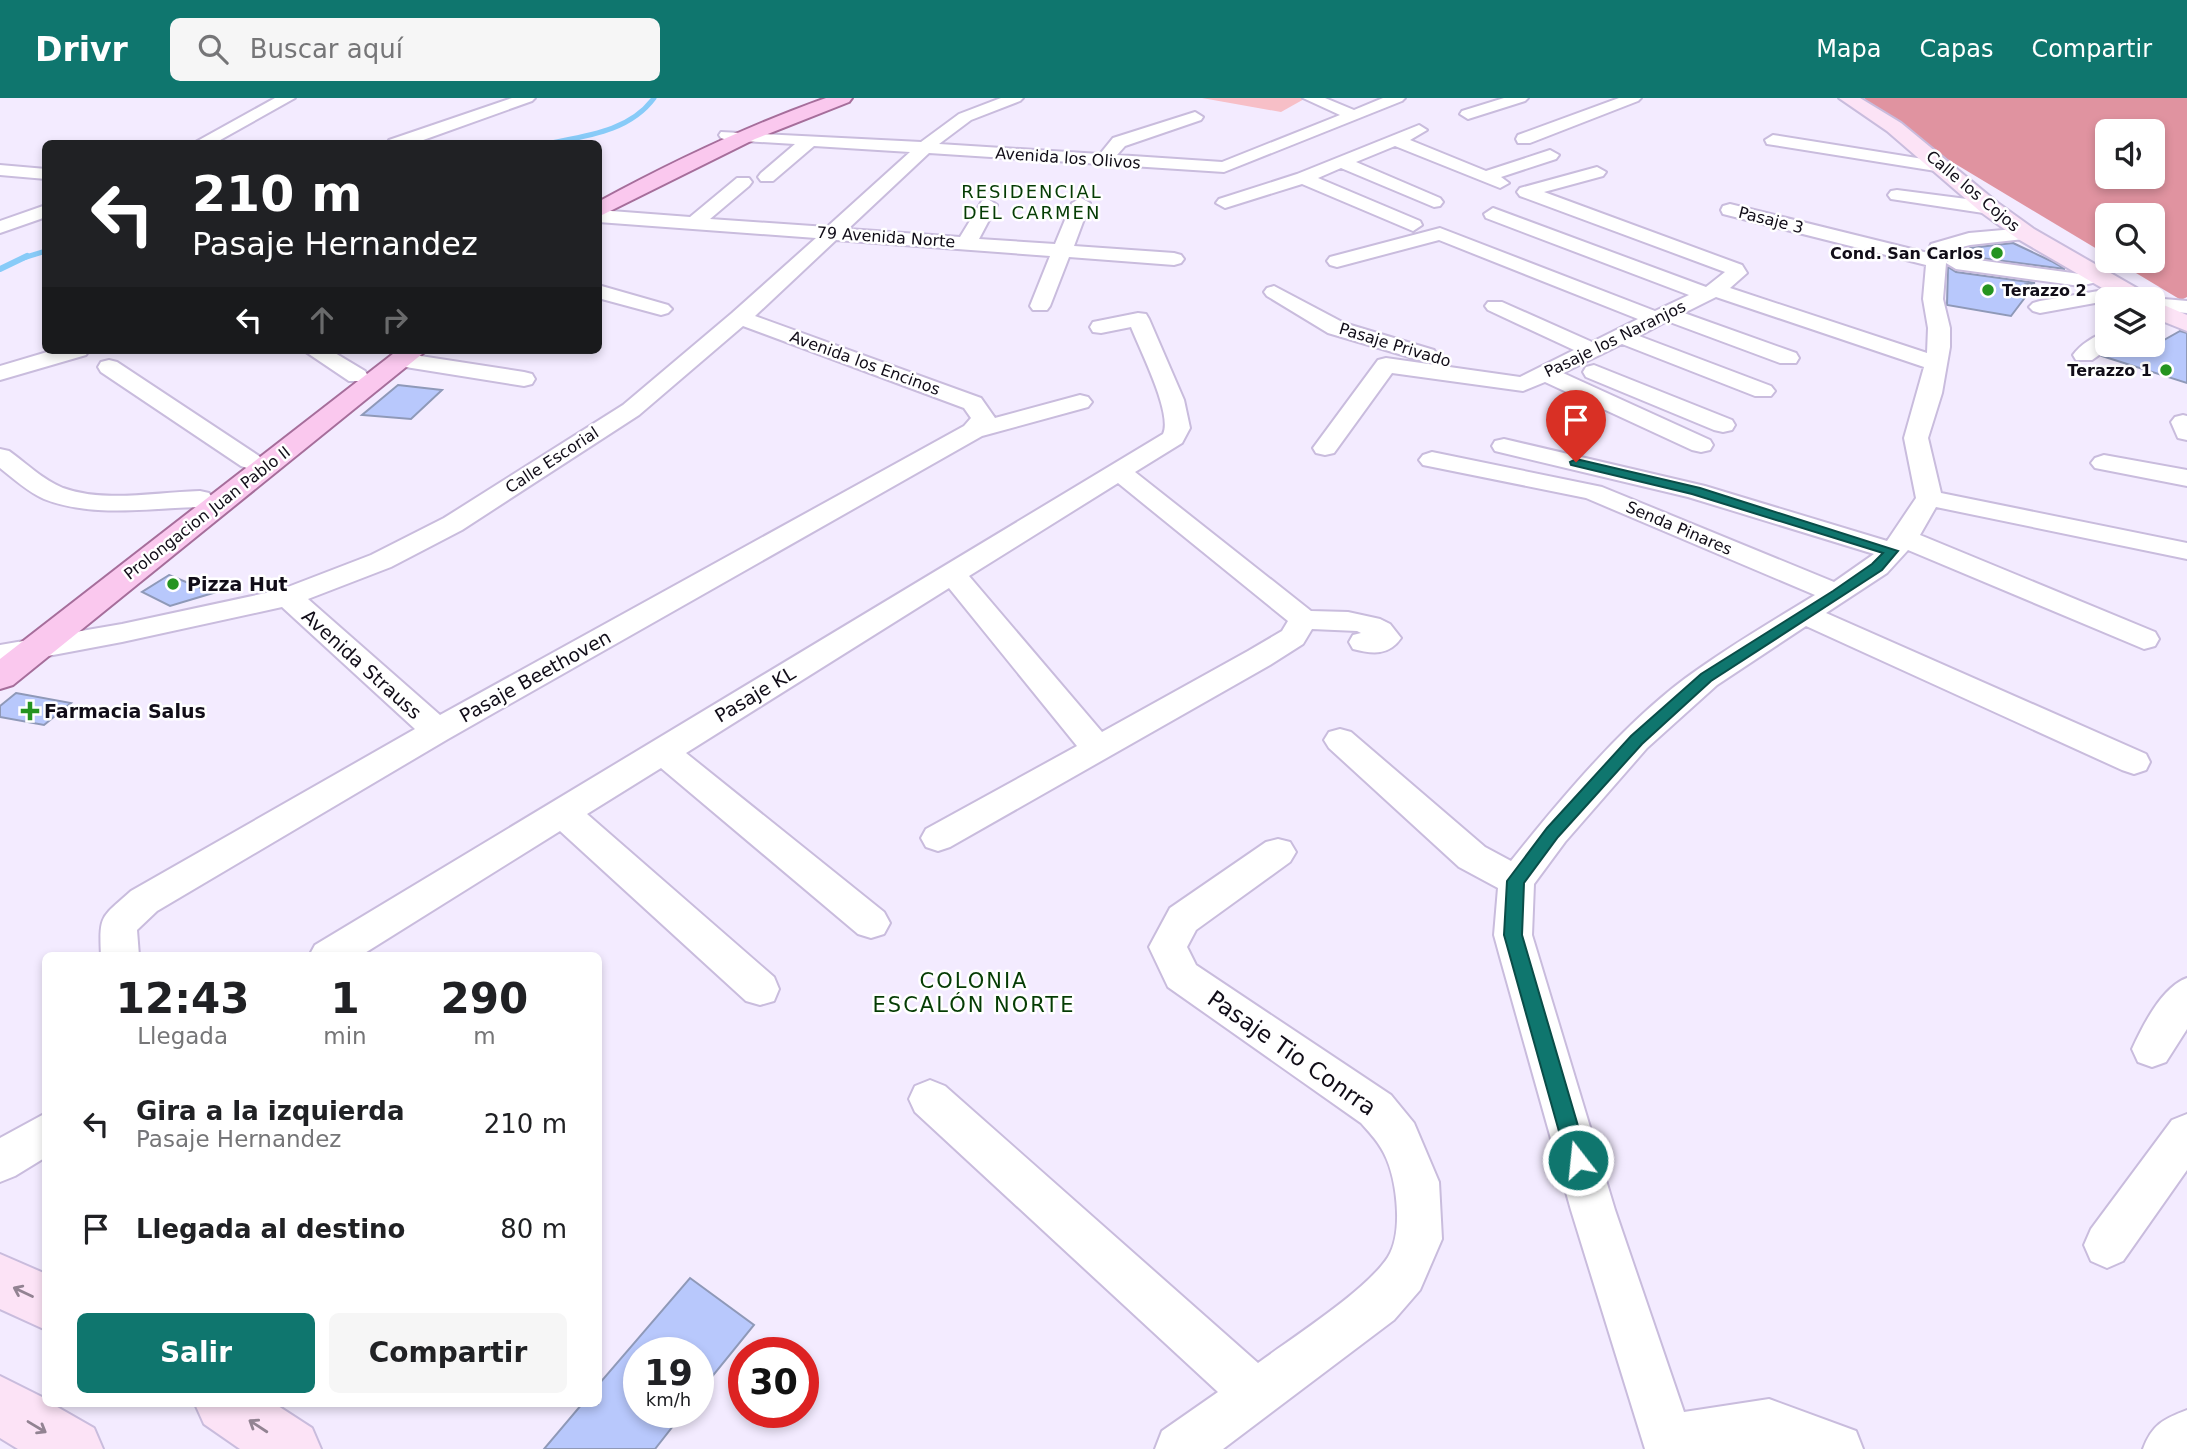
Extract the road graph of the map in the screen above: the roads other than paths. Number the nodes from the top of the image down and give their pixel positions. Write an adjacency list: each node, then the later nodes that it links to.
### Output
1 (287, 98): 20 (street)
2 (527, 98): 21 (street)
3 (820, 98): 18 (main road)
4 (843, 98): 18 (main road)
5 (1015, 98): 25 (street, Calle Escorial)
6 (1311, 98): 14 (street)
7 (1397, 98): 14 (street, Avenida los Olivos)
8 (1520, 98): 13 (street)
9 (1633, 98): 12 (street)
10 (1848, 98): 26 (street, Calle los Cojos)
11 (1569, 103): 12 (street)
12 (1595, 112): 19 (street)
13 (1468, 114)
14 (1353, 115): 31 (street, Avenida los Olivos)
15 (1195, 117): 29 (street)
16 (1419, 130): 22 (street)
17 (1796, 133): 26 (street)
18 (735, 136): 24 (street, Avenida los Olivos); 43 (main road); 51 (main road)
19 (1524, 139)
20 (208, 140)
21 (406, 140)
22 (1396, 140): 28 (street); 30 (street)
23 (1773, 140): 32 (street)
24 (808, 141): 25 (street, Avenida los Olivos); 37 (street)
25 (922, 148): 27 (street, Avenida los Olivos); 58 (street, Calle Escorial)
26 (1926, 151): 32 (street, Calle los Cojos)
27 (1015, 154): 29 (street, Avenida los Olivos); 34 (street)
28 (1550, 155)
29 (1101, 160): 31 (street, Avenida los Olivos); 38 (street)
30 (1343, 163): 39 (street); 45 (street)
31 (1224, 167): 41 (street)
32 (1942, 167): 48 (street, Calle los Cojos)
33 (0, 170): 36 (street)
34 (1006, 172)
35 (1597, 172): 72 (street)
36 (42, 174)
37 (767, 177)
38 (1090, 178)
39 (1303, 178): 41 (street); 55 (street)
40 (743, 182): 54 (street)
41 (1278, 187): 44 (street)
42 (1898, 195): 48 (street)
43 (602, 198)
44 (1225, 202)
45 (1434, 202)
46 (1081, 203): 62 (street)
47 (988, 205): 61 (street)
48 (1990, 208): 59 (street, Calle los Cojos)
49 (1730, 209): 60 (street, Pasaje 3)
50 (42, 211): 56 (street)
51 (602, 212)
52 (602, 214): 54 (street, 79 Avenida Norte)
53 (1493, 214): 72 (street)
54 (694, 223): 58 (street, 79 Avenida Norte)
55 (1413, 225)
56 (0, 227)
57 (1122, 230): 63 (street)
58 (831, 233): 61 (street, 79 Avenida Norte); 79 (street, Calle Escorial)
59 (2026, 234): 67 (street); 68 (street, Calle los Cojos)
60 (1864, 243): 64 (street); 67 (street, Pasaje 3)
61 (966, 244): 62 (street, 79 Avenida Norte)
62 (1061, 251): 63 (street, 79 Avenida Norte); 74 (street)
63 (1112, 255): 65 (street, 79 Avenida Norte)
64 (1837, 258)
65 (1174, 259)
66 (1337, 261): 78 (street)
67 (1946, 262): 68 (street, Pasaje 3); 89 (street)
68 (2098, 276): 69 (street, Calle los Cojos)
69 (2117, 287)
70 (602, 291): 77 (street)
71 (1274, 292): 96 (street, Pasaje Privado)
72 (1711, 292): 78 (street, Pasaje los Naranjos); 89 (street)
73 (2095, 300): 76 (street)
74 (1040, 306)
75 (1495, 306): 82 (street)
76 (2040, 307)
77 (661, 309)
78 (1659, 316): 80 (street, Pasaje los Naranjos); 87 (street)
79 (740, 318): 99 (street, Avenida los Encinos); 116 (street, Calle Escorial)
80 (1620, 336): 82 (street, Pasaje los Naranjos); 97 (street)
81 (2095, 348): 86 (street)
82 (1592, 350): 88 (street, Pasaje los Naranjos)
83 (64, 354): 92 (street)
84 (321, 354): 94 (street)
85 (402, 354): 94 (main road, Prolongacion Juan Pablo II); 95 (street); 121 (main road, Prolongacion Juan Pablo II)
86 (2084, 355)
87 (1788, 358)
88 (1569, 362): 93 (street, Pasaje los Naranjos); 100 (street)
89 (1936, 364): 110 (street)
90 (109, 367): 106 (street)
91 (1157, 369): 108 (street, Pasaje KL)
92 (0, 373)
93 (1545, 373): 96 (street, Pasaje los Naranjos); 101 (street)
94 (357, 376): 106 (main road, Prolongacion Juan Pablo II)
95 (524, 379)
96 (1523, 384): 103 (street, Pasaje los Naranjos)
97 (1763, 391)
98 (1080, 402): 99 (street)
99 (978, 424): 124 (street, Pasaje Beethoven)
100 (1723, 425)
101 (1700, 445)
102 (1504, 446): 112 (street)
103 (1325, 448)
104 (0, 456): 111 (street)
105 (1432, 460): 115 (street, Senda Pinares)
106 (250, 461): 111 (main road, Prolongacion Juan Pablo II)
107 (2104, 463): 109 (street)
108 (1118, 471): 114 (street, Pasaje KL); 118 (street)
109 (2187, 478)
110 (1929, 498): 112 (street); 113 (street)
111 (200, 499): 122 (main road, Prolongacion Juan Pablo II)
112 (1898, 545): 115 (street); 119 (street)
113 (2187, 551)
114 (952, 574): 126 (street); 127 (street, Pasaje KL)
115 (1838, 594): 117 (street)
116 (288, 597): 121 (street, Calle Escorial); 124 (street, Avenida Strauss)
117 (1804, 614): 128 (street); 132 (street)
118 (1303, 620): 120 (street); 126 (street)
119 (2144, 639)
120 (1364, 642)
121 (35, 649): 122 (street, Calle Escorial); 123 (main road, Prolongacion Juan Pablo II)
122 (0, 653)
123 (0, 677)
124 (437, 731): 135 (street, Pasaje Beethoven)
125 (1340, 740): 132 (street)
126 (1096, 747): 130 (street)
127 (662, 751): 129 (street, Pasaje KL); 133 (street)
128 (2134, 762)
129 (562, 812): 134 (street, Pasaje KL); 136 (street)
130 (938, 838)
131 (1278, 852): 146 (street, Pasaje Tio Conrra)
132 (1516, 881): 150 (street)
133 (872, 923)
134 (345, 951)
135 (120, 952)
136 (760, 989)
137 (2187, 995): 138 (street)
138 (2152, 1049)
139 (930, 1099): 146 (street)
140 (2187, 1134): 143 (street)
141 (42, 1136): 142 (street)
142 (0, 1162)
143 (2107, 1245)
144 (0, 1281): 145 (street, one-way to 144)
145 (42, 1301)
146 (1257, 1395): 153 (street, Pasaje Tio Conrra)
147 (0, 1405): 151 (street, one-way to 151)
148 (228, 1407): 152 (street, one-way to 148)
149 (2187, 1435): 155 (street)
150 (1669, 1444): 154 (street)
151 (73, 1449)
152 (291, 1449)
153 (1180, 1449)
154 (1838, 1449)
155 (2168, 1449)

